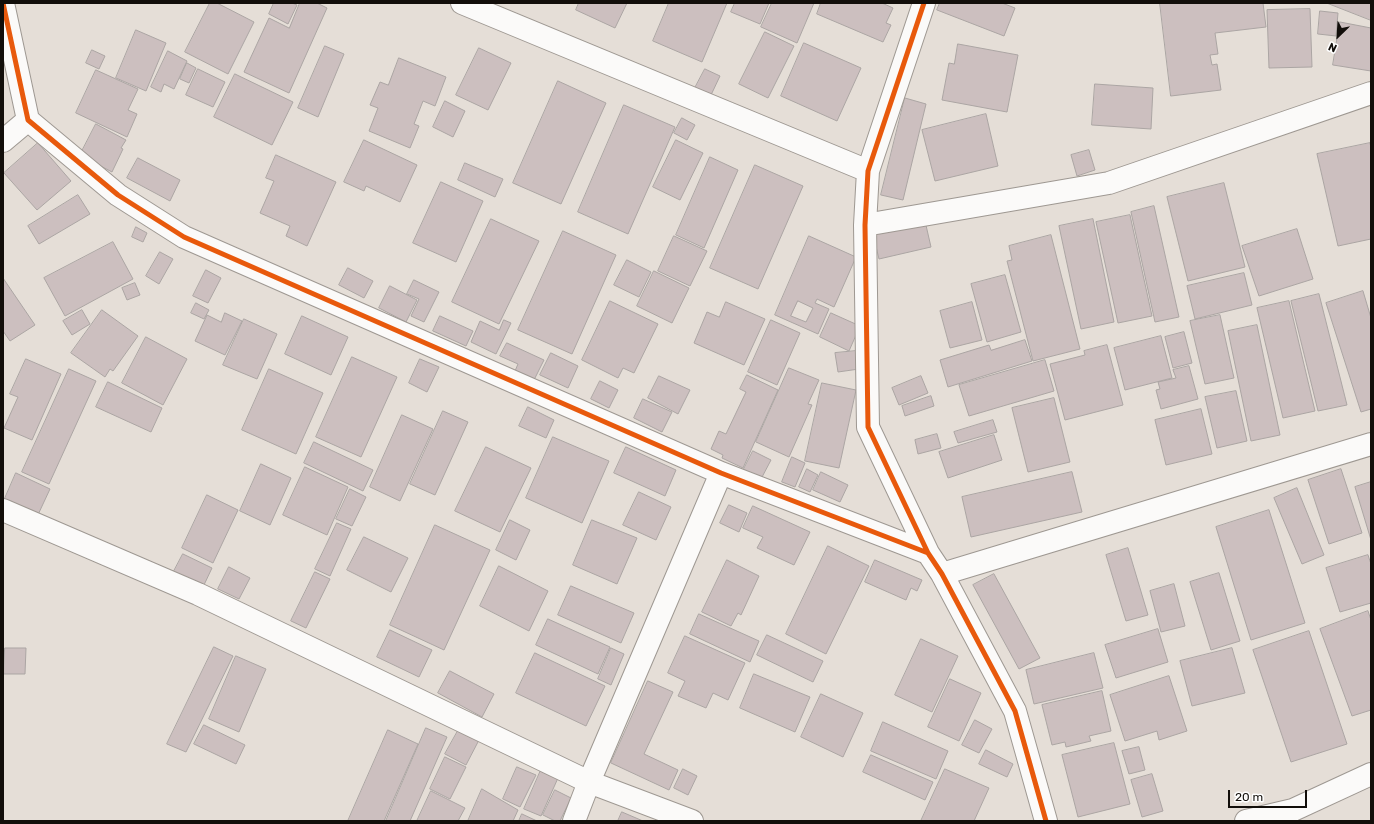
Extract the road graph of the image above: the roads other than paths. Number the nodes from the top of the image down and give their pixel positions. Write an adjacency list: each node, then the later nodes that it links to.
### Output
1 (3, 3): 5 (street)
2 (462, 3): 7 (street)
3 (924, 3): 7 (street)
4 (1371, 93): 8 (street)
5 (28, 120): 6 (street); 10 (street)
6 (3, 141)
7 (868, 171): 8 (street)
8 (864, 225): 12 (street)
9 (1371, 444): 13 (street)
10 (721, 473): 12 (street); 15 (street)
11 (3, 510): 15 (street)
12 (928, 553): 13 (street)
13 (942, 574): 18 (street)
14 (1371, 774): 19 (street)
15 (589, 782): 16 (street); 17 (street)
16 (574, 821)
17 (692, 821)
18 (1046, 821)
19 (1246, 821)

